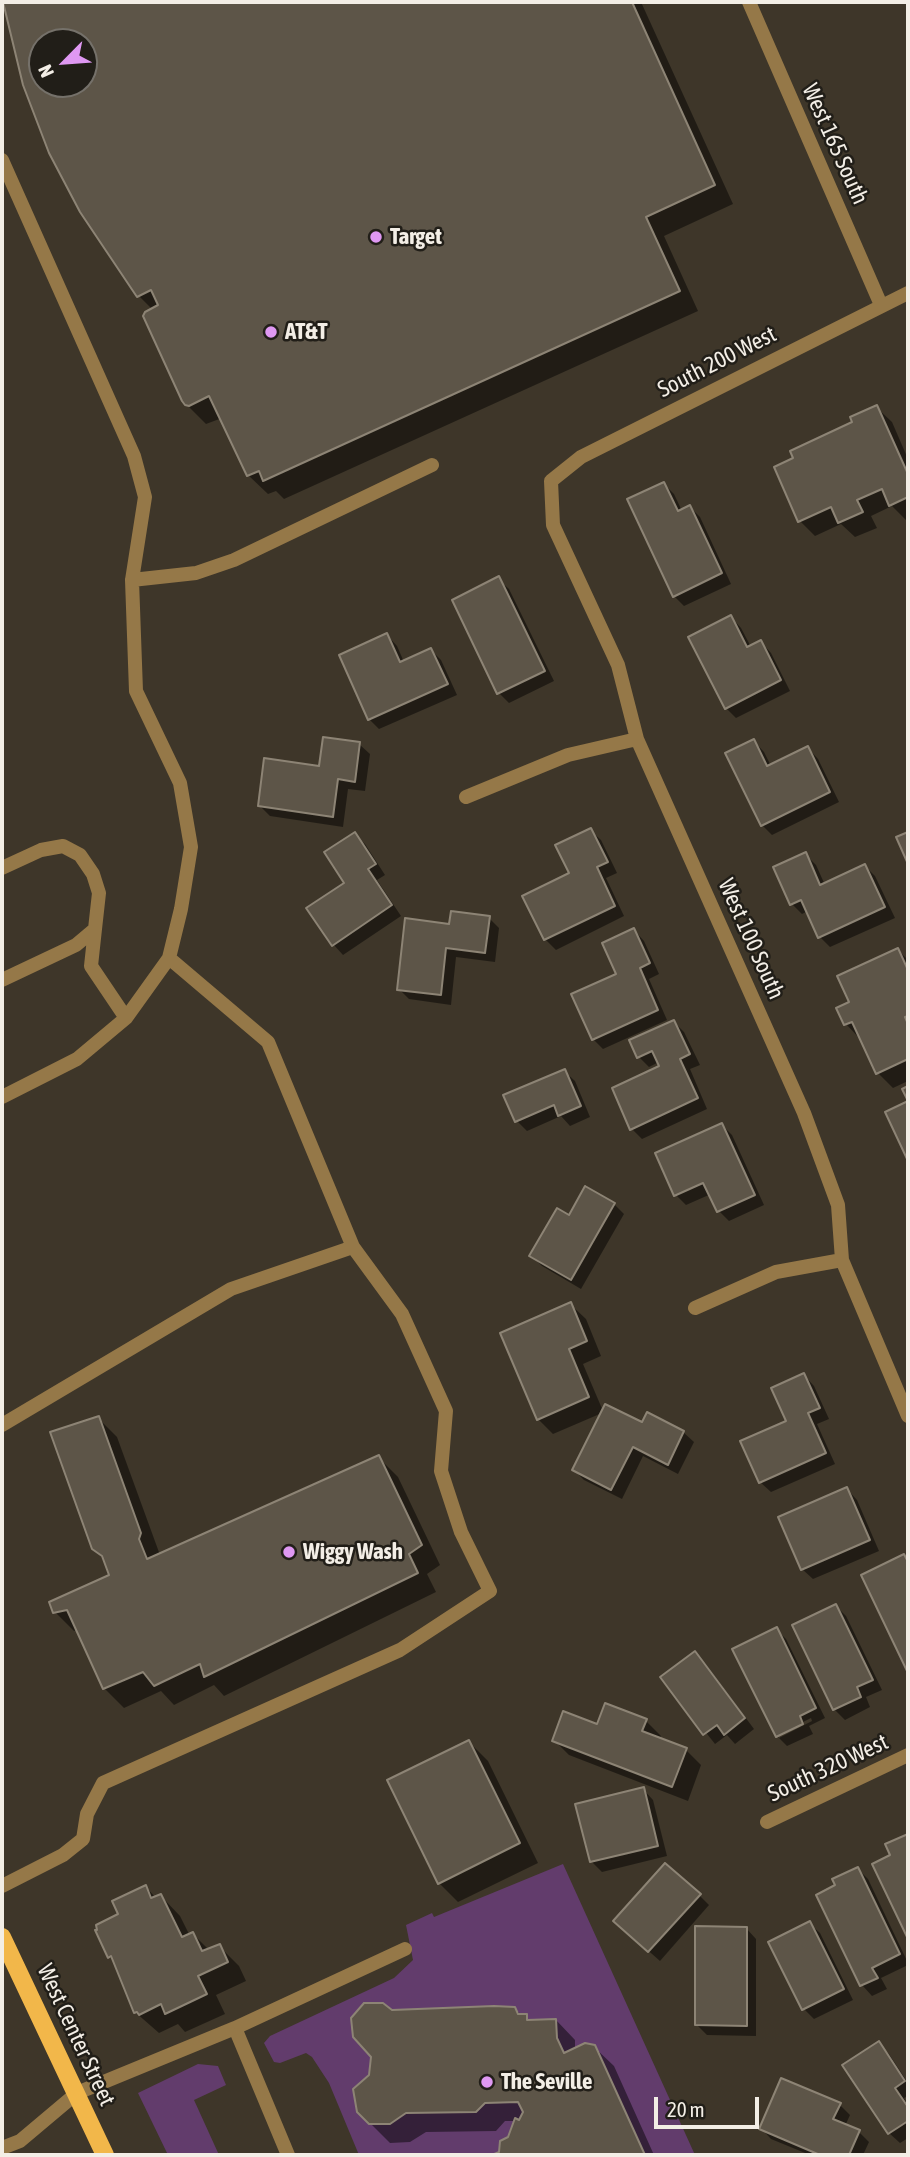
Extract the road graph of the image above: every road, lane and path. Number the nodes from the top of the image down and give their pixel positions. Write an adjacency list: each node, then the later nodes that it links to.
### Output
1 (749, 2): 4 (street, West 165 South)
2 (2, 160): 7 (street)
3 (908, 293): 4 (street, South 200 West)
4 (881, 305): 6 (street, South 200 West)
5 (432, 465): 7 (street)
6 (551, 481): 8 (street, West 100 South)
7 (132, 580): 12 (street)
8 (637, 739): 9 (street); 17 (street, West 100 South)
9 (466, 797)
10 (2, 868): 11 (street)
11 (95, 929): 13 (street); 14 (street)
12 (169, 958): 14 (street); 16 (street)
13 (2, 980)
14 (126, 1018): 15 (street)
15 (2, 1097)
16 (353, 1247): 20 (street); 23 (street)
17 (842, 1259): 18 (street); 19 (street, West 100 South)
18 (695, 1308)
19 (908, 1416)
20 (2, 1425)
21 (908, 1755): 22 (street, South 320 West)
22 (767, 1822)
23 (2, 1886)
24 (2, 1937): 27 (main road, West Center Street)
25 (405, 1949): 26 (street)
26 (235, 2028): 27 (street); 30 (street)
27 (77, 2093): 28 (street); 29 (main road, West Center Street)
28 (2, 2148)
29 (105, 2155)
30 (288, 2155)

